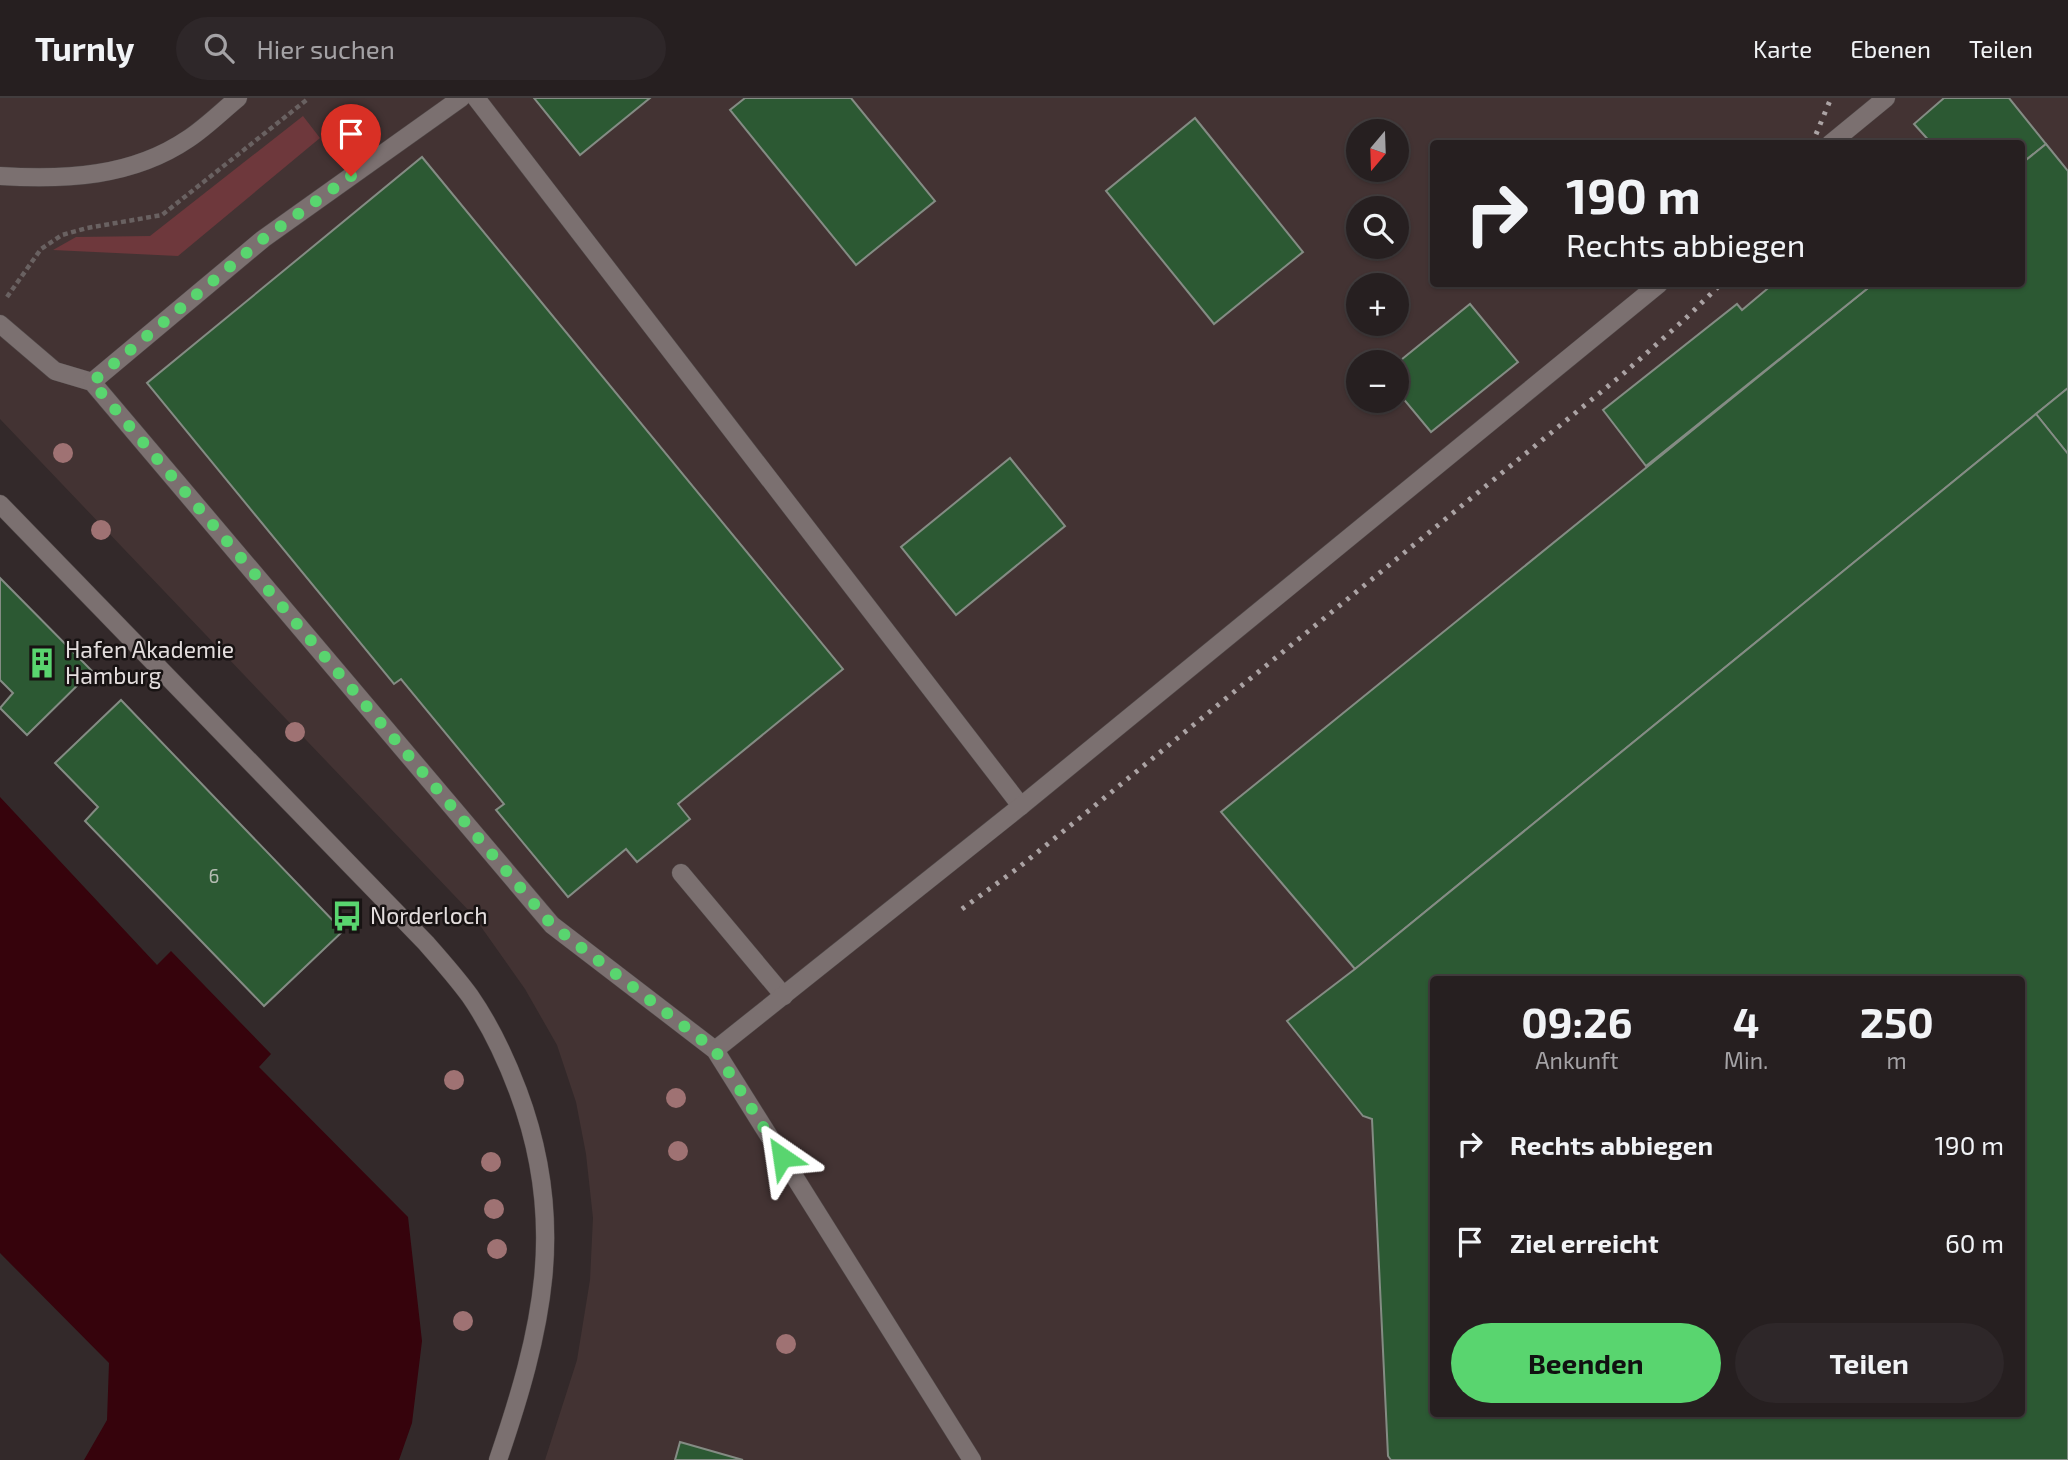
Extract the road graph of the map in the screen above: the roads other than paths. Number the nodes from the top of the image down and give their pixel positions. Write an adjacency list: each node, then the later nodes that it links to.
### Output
1 (238, 98): 6 (street)
2 (461, 98): 9 (street)
3 (476, 98): 11 (street)
4 (1886, 98): 5 (street)
5 (1835, 140)
6 (0, 176)
7 (1655, 287): 11 (street)
8 (0, 324): 9 (street)
9 (92, 382): 14 (street)
10 (0, 504): 15 (street)
11 (1021, 806): 13 (street)
12 (681, 873): 13 (street)
13 (784, 996): 14 (street)
14 (715, 1050): 16 (street)
15 (498, 1460)
16 (972, 1460)

